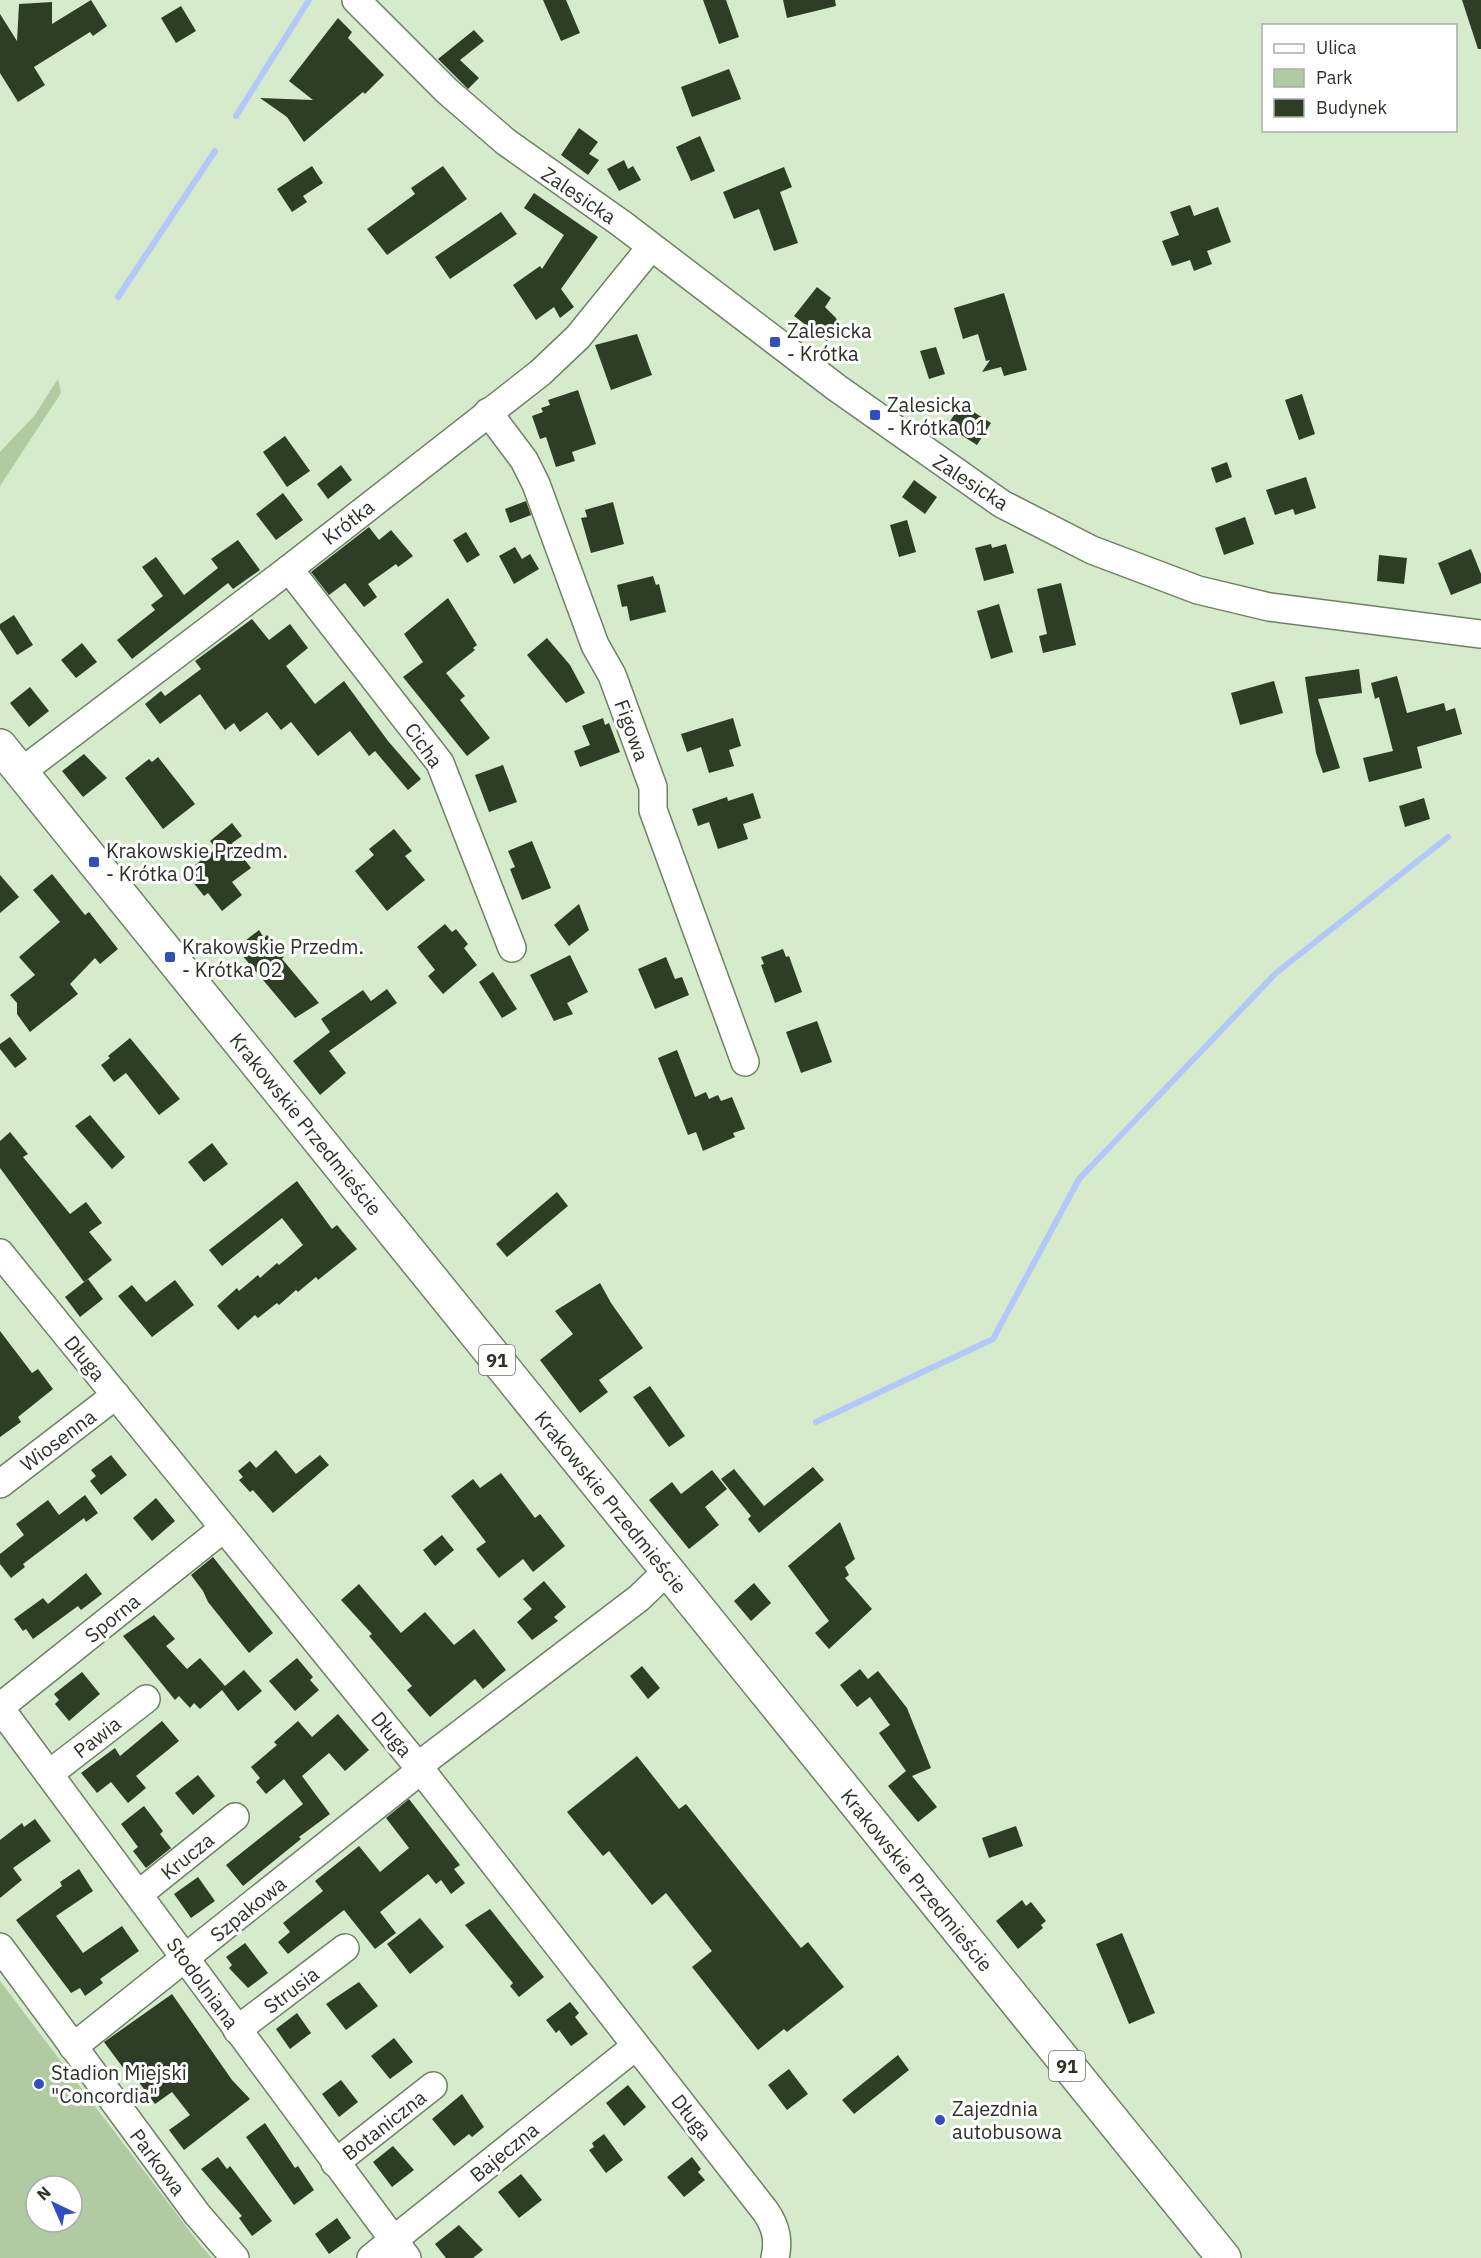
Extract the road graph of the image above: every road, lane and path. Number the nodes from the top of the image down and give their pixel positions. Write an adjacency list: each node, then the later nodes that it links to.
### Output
1 (356, 0): 2 (street, Zalesicka)
2 (374, 10): 3 (street, Zalesicka)
3 (651, 247): 4 (street, Krótka); 6 (street, Zalesicka)
4 (488, 412): 5 (street, Krótka); 10 (street, Figowa)
5 (289, 569): 8 (street, Krótka); 9 (street, Cicha)
6 (1481, 634)
7 (0, 746): 8 (main road, Krakowskie Przedmieście / 91)
8 (21, 772): 15 (main road, Krakowskie Przedmieście / 91)
9 (512, 948)
10 (745, 1062)
11 (0, 1253): 12 (street, Długa)
12 (116, 1395): 13 (street, Wiosenna); 14 (street, Długa)
13 (0, 1484)
14 (224, 1528): 17 (street, Sporna); 18 (street, Długa)
15 (666, 1571): 18 (street, Szpakowa); 34 (main road, Krakowskie Przedmieście / 91)
16 (146, 1699): 19 (street, Pawia)
17 (0, 1708): 19 (street, Stodolniana)
18 (419, 1768): 24 (street, Szpakowa); 26 (street, Długa)
19 (49, 1774): 21 (street, Stodolniana)
20 (235, 1818): 21 (street, Krucza)
21 (139, 1894): 24 (street, Stodolniana)
22 (0, 1947): 27 (street, Parkowa)
23 (345, 1948): 25 (street, Strusia)
24 (186, 1959): 25 (street, Stodolniana); 27 (street, Szpakowa)
25 (237, 2030): 29 (street, Stodolniana)
26 (636, 2046): 30 (street, Bajeczna); 33 (street, Długa)
27 (73, 2047): 31 (street, Parkowa)
28 (433, 2086): 29 (street, Botaniczna)
29 (335, 2163): 30 (street, Stodolniana)
30 (400, 2249): 32 (street, Bajeczna)
31 (235, 2258)
32 (371, 2258)
33 (775, 2258)
34 (1224, 2258)

